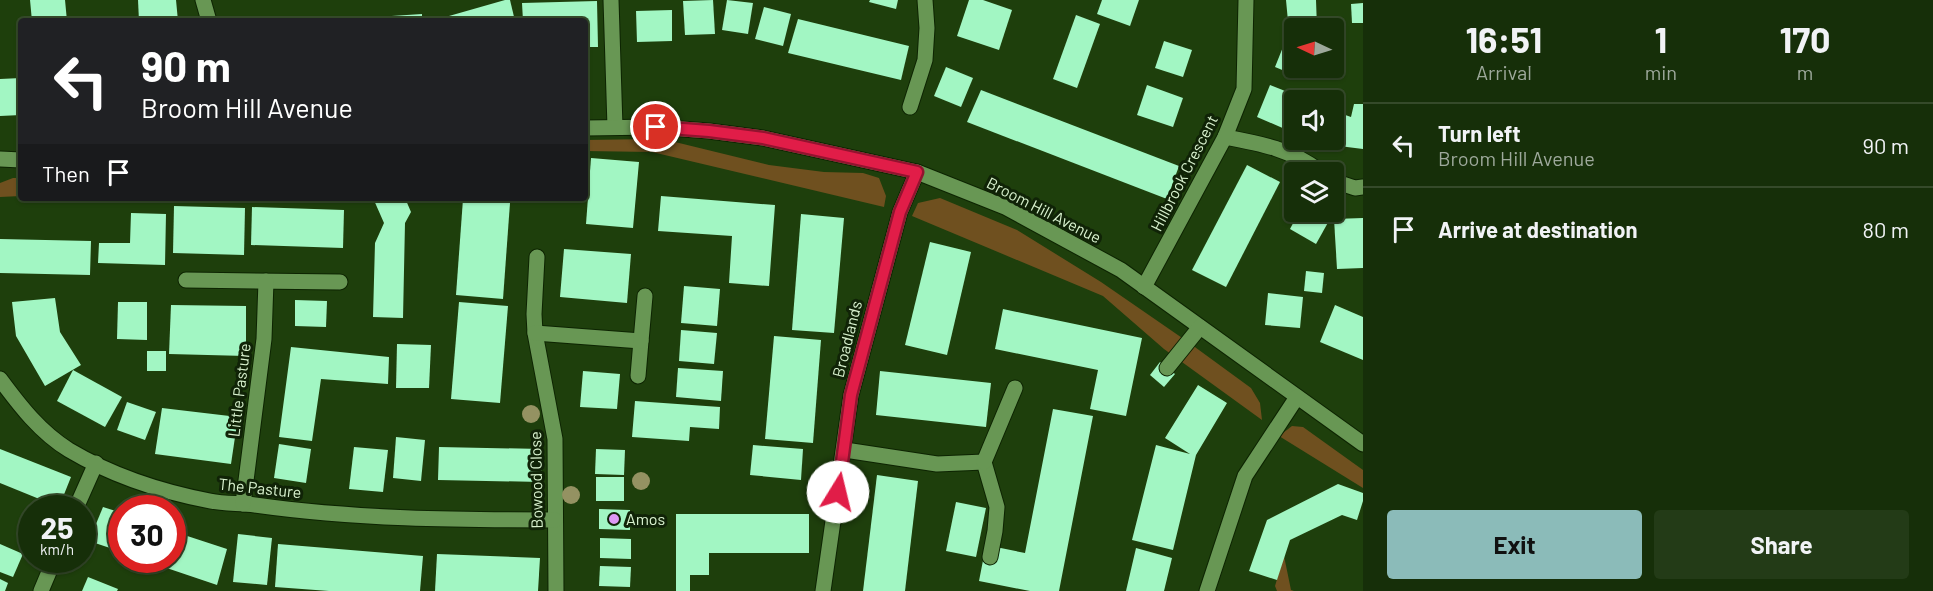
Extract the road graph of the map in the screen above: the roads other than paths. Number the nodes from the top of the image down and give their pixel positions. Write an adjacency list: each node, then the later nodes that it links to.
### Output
1 (203, 0): 5 (street)
2 (611, 0): 7 (street)
3 (925, 0): 6 (street)
4 (1246, 0): 9 (street, Hillbrook Crescent)
5 (208, 18)
6 (910, 107)
7 (615, 127): 8 (street, Broom Hill Avenue); 13 (street, Broom Hill Avenue)
8 (588, 128)
9 (1225, 137): 12 (street); 20 (street, Hillbrook Crescent)
10 (0, 159): 11 (street)
11 (18, 160)
12 (1308, 162)
13 (917, 172): 20 (street, Broom Hill Avenue); 31 (street, Broadlands)
14 (1344, 184): 15 (street)
15 (1363, 187)
16 (537, 257): 23 (street, Bowood Close)
17 (186, 280): 18 (street)
18 (266, 281): 19 (street); 35 (street, Little Pasture)
19 (340, 282)
20 (1144, 287): 22 (street, Broom Hill Avenue)
21 (645, 296): 24 (street)
22 (1200, 327): 25 (street); 29 (street, Broom Hill Avenue)
23 (535, 333): 24 (street); 36 (street, Bowood Close)
24 (641, 341): 26 (street)
25 (1167, 368)
26 (638, 376)
27 (0, 379): 33 (street, The Pasture)
28 (1015, 388): 32 (street)
29 (1298, 397): 30 (street, Broom Hill Avenue); 42 (street)
30 (1363, 444)
31 (845, 450): 32 (street); 41 (street, Broadlands)
32 (984, 462): 37 (street)
33 (96, 463): 34 (street); 35 (street, The Pasture)
34 (82, 495)
35 (243, 504): 36 (street, The Pasture)
36 (555, 520): 40 (street, Bowood Close)
37 (990, 556)
38 (49, 573): 39 (street)
39 (41, 591)
40 (556, 591)
41 (823, 591)
42 (1207, 591)

